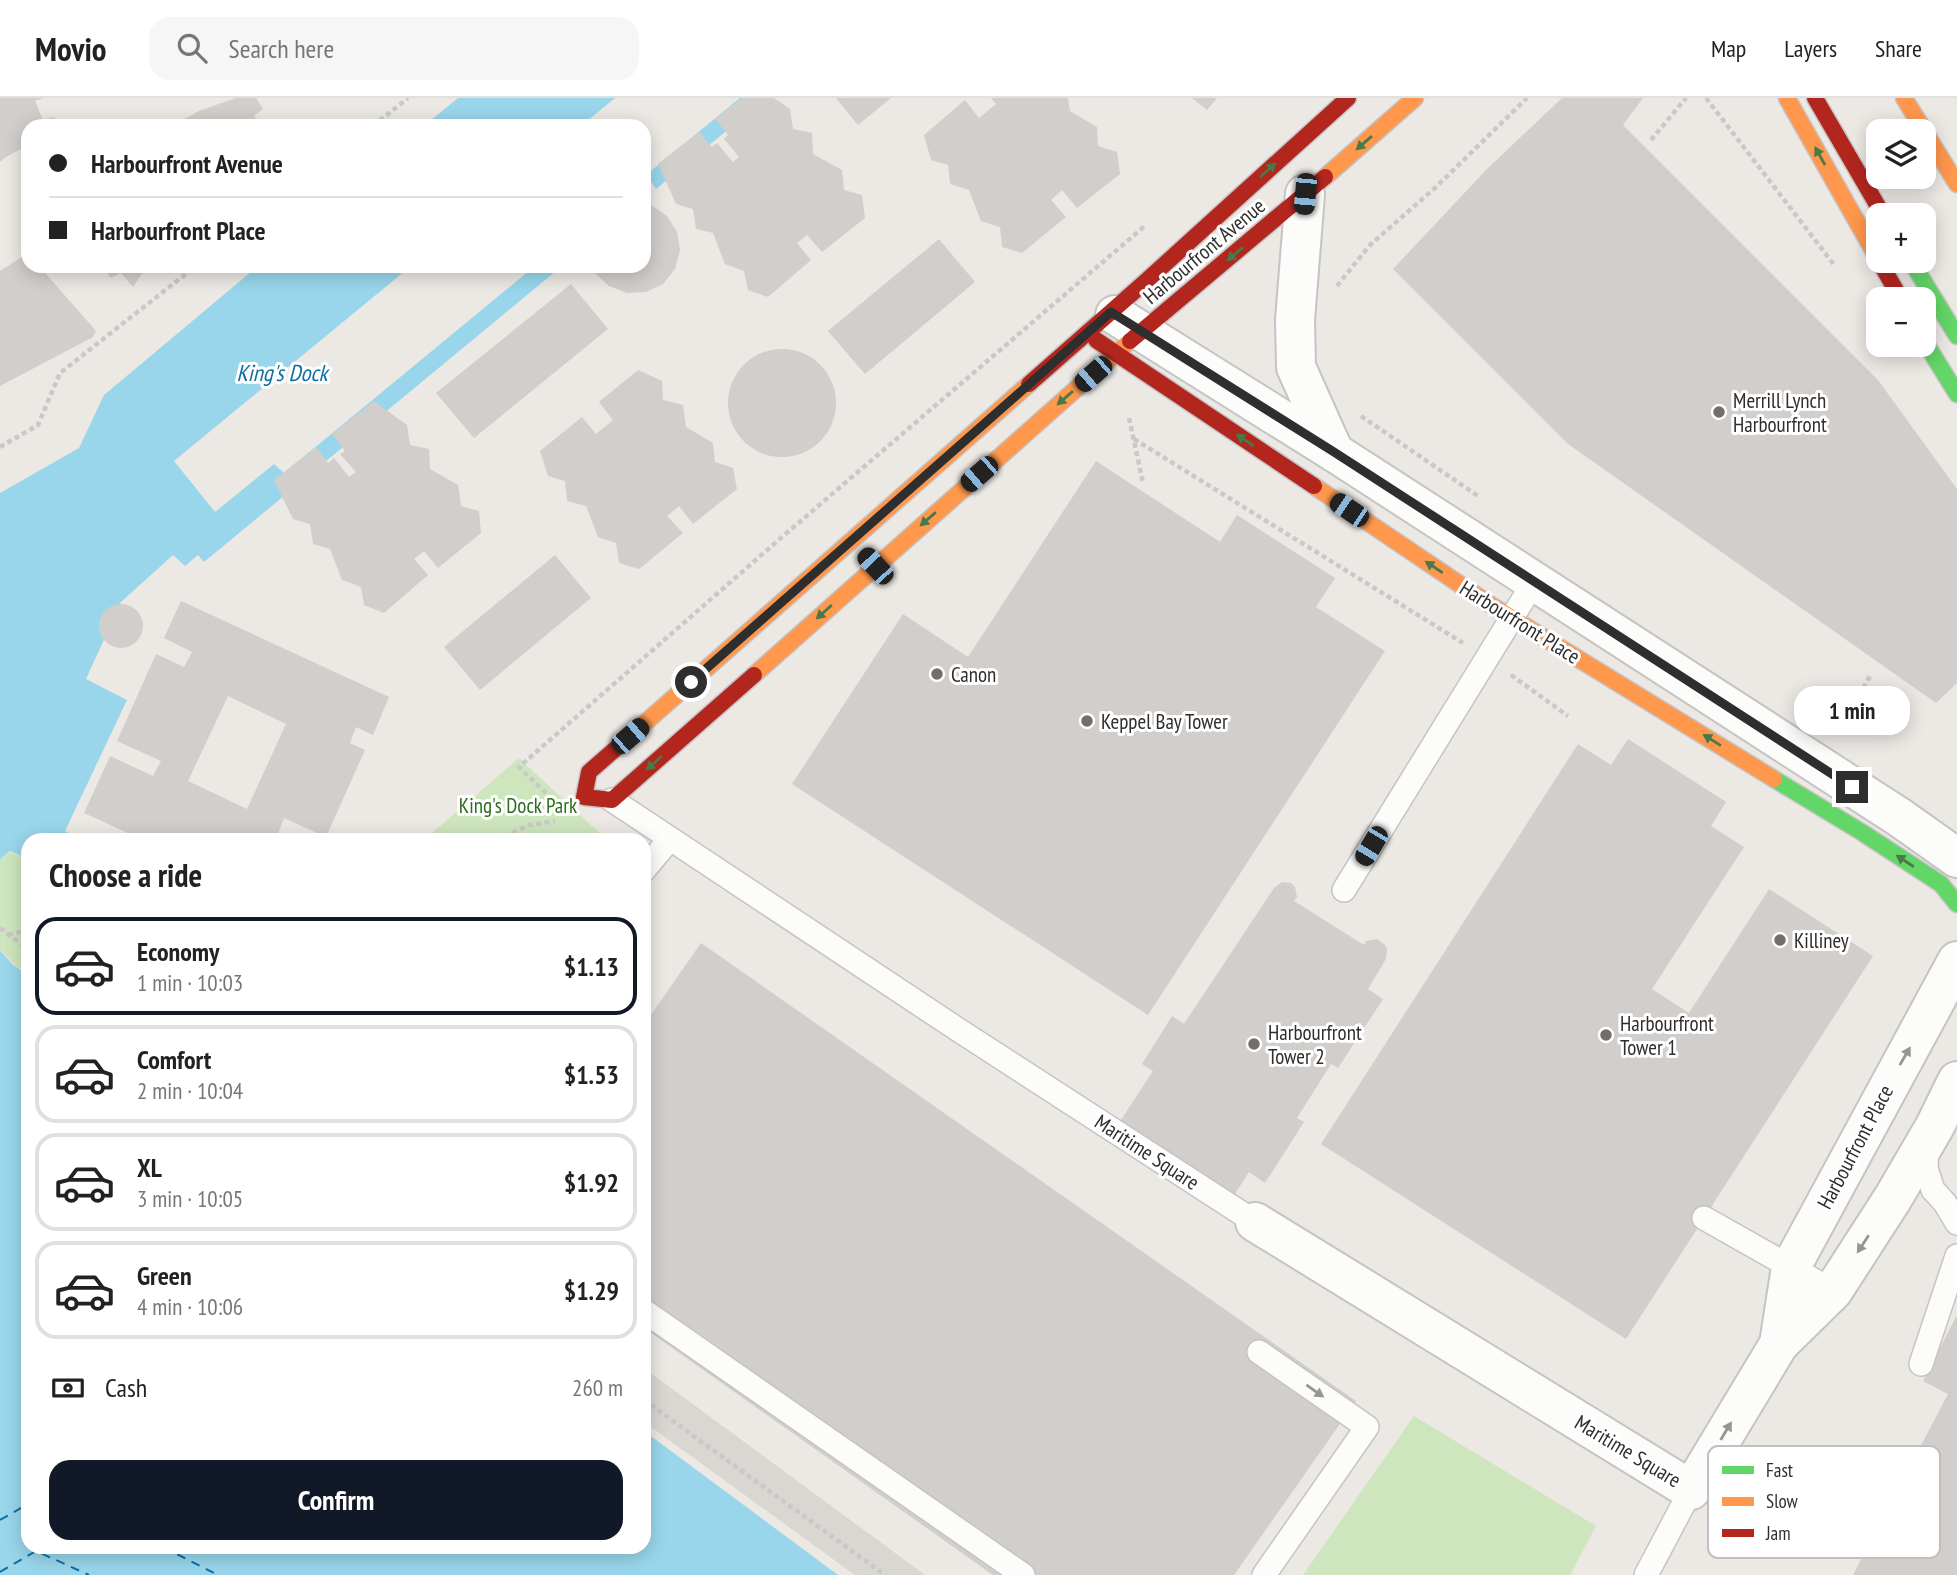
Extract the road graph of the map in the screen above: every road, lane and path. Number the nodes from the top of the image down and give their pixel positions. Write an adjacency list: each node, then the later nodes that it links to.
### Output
1 (408, 98): 10 (path)
2 (1348, 98): 21 (main road, Harbourfront Avenue, one-way to 2)
3 (1415, 98): 13 (main road, Harbourfront Avenue, one-way to 13)
4 (1527, 98): 20 (path)
5 (1686, 98): 11 (path)
6 (1706, 98): 17 (path)
7 (1787, 98): 16 (main road, one-way to 7)
8 (1815, 98): 14 (main road)
9 (1904, 98): 12 (main road)
10 (382, 119)
11 (1651, 140)
12 (1957, 184)
13 (1305, 194): 21 (main road, Harbourfront Avenue, one-way to 21); 29 (street)
14 (1876, 203)
15 (1148, 223): 40 (path)
16 (1866, 239)
17 (1836, 267)
18 (187, 273): 28 (path)
19 (1918, 273): 22 (main road)
20 (1332, 293)
21 (1114, 332): 29 (street, Harbourfront Place); 32 (main road, Harbourfront Avenue, one-way to 32); 32 (main road, Harbourfront Avenue); 34 (main road, Harbourfront Place, one-way to 21)
22 (1957, 336)
23 (1934, 357): 24 (main road)
24 (1957, 394)
25 (1356, 412): 31 (path)
26 (1129, 418): 27 (path)
27 (1134, 439): 30 (path); 35 (path)
28 (0, 447)
29 (1334, 452): 33 (street, Harbourfront Place)
30 (1143, 483)
31 (1488, 503)
32 (863, 554): 39 (main road, Harbourfront Avenue, one-way to 39); 39 (main road, Harbourfront Avenue)
33 (1534, 582): 34 (lane); 44 (street, Harbourfront Place)
34 (1512, 617): 35 (lane); 47 (main road, Harbourfront Place, one-way to 34)
35 (1487, 658): 37 (path); 46 (lane)
36 (1871, 674): 38 (path)
37 (1568, 716)
38 (1836, 739)
39 (612, 800): 43 (lane, Maritime Square)
40 (555, 802)
41 (562, 820): 42 (path)
42 (512, 833)
43 (669, 840): 45 (lane); 56 (lane, Maritime Square)
44 (1957, 858)
45 (651, 862)
46 (1344, 890)
47 (1957, 904)
48 (0, 928): 50 (path)
49 (21, 932): 50 (path)
50 (8, 935): 51 (path)
51 (21, 944)
52 (1957, 961): 59 (street, Harbourfront Place, one-way to 52)
53 (1957, 1082): 54 (street, Harbourfront Place)
54 (1940, 1127): 57 (lane); 60 (street, Harbourfront Place, one-way to 60)
55 (1704, 1218): 59 (lane)
56 (1255, 1222): 68 (street, Maritime Square)
57 (1957, 1223)
58 (1957, 1256): 64 (lane)
59 (1791, 1267): 60 (lane); 62 (street, Harbourfront Place)
60 (1833, 1291): 62 (street, Harbourfront Place)
61 (651, 1316): 70 (lane)
62 (1779, 1343): 66 (street, Harbourfront Place, one-way to 62)
63 (1259, 1352): 71 (lane, one-way to 71)
64 (1921, 1364)
65 (651, 1405): 69 (path)
66 (1717, 1446)
67 (1708, 1462): 68 (street, Harbourfront Place, one-way to 67)
68 (1691, 1490): 72 (lane, Harbourfront Place)
69 (885, 1575)
70 (1023, 1575)
71 (1264, 1575)
72 (1646, 1575)

